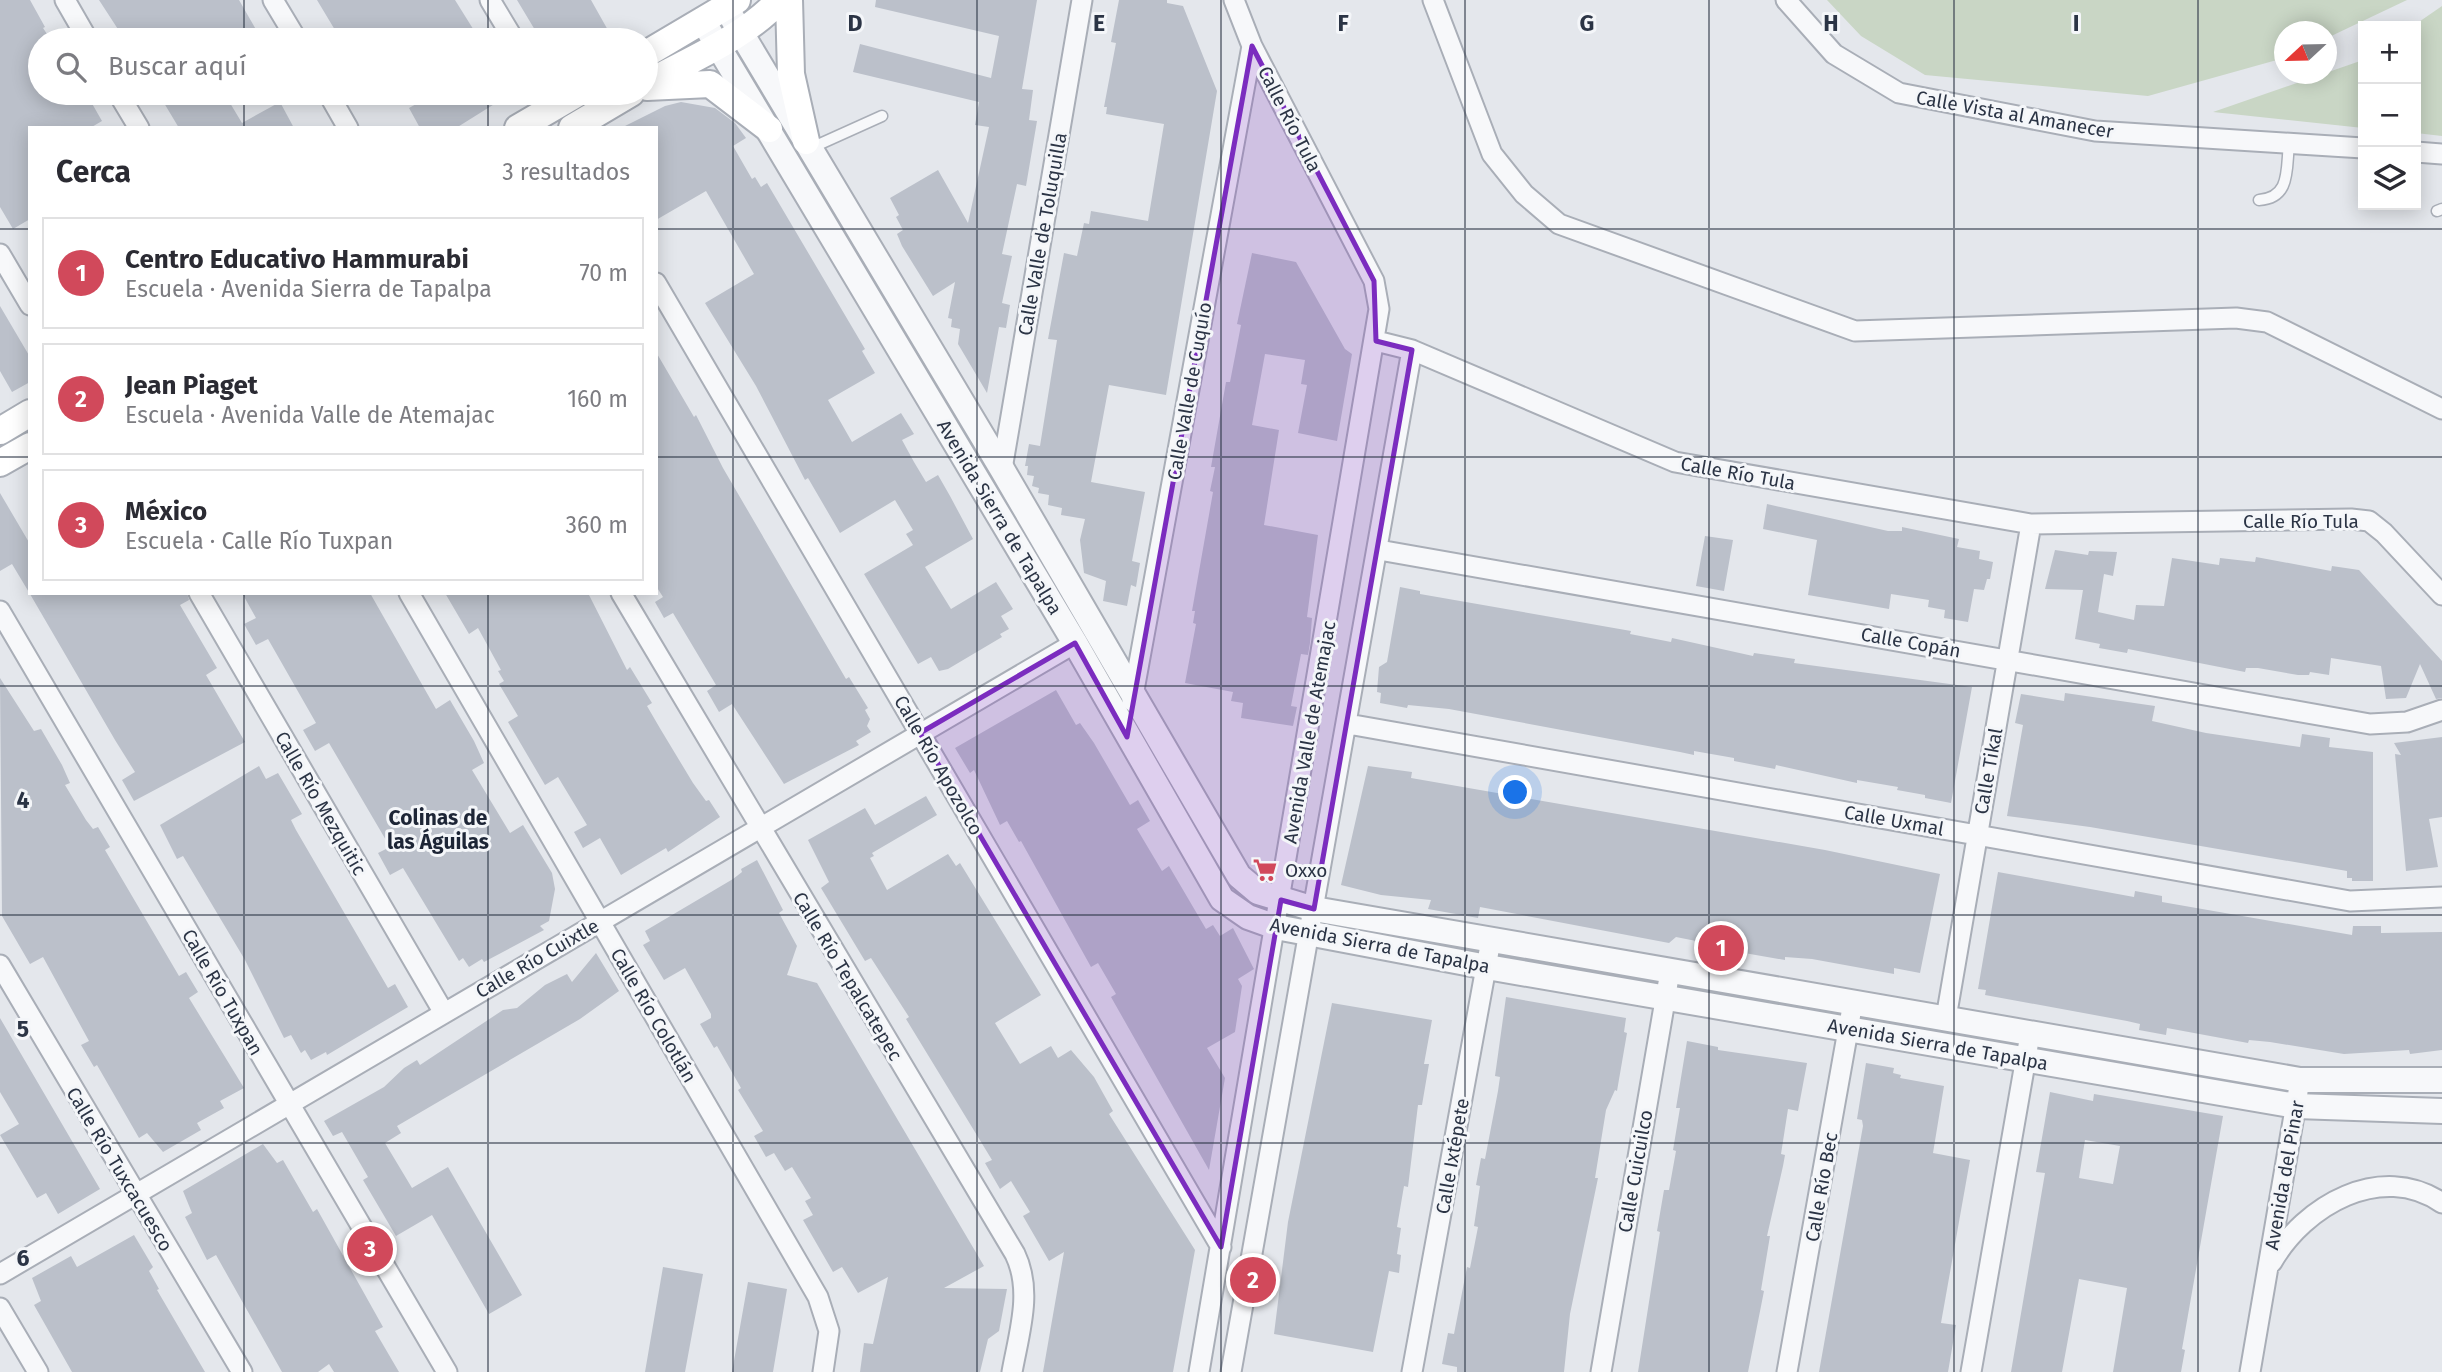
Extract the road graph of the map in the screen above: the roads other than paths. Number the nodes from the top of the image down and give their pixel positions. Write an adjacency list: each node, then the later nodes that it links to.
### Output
1 (65, 0): 11 (street)
2 (273, 0): 12 (street)
3 (490, 0): 13 (street)
4 (779, 0): 14 (main road)
5 (789, 0): 30 (main road)
6 (1082, 0): 45 (street, Calle Valle de Toluquilla)
7 (1234, 0): 15 (street, Calle Río Tula)
8 (1433, 0): 40 (street)
9 (1786, 0): 29 (street, Calle Vista al Amanecer)
10 (722, 10): 14 (street, Avenida Sierra de Tapalpa); 16 (main road, Avenida Sierra de Tapalpa)
11 (81, 28)
12 (290, 28)
13 (507, 28)
14 (729, 38): 17 (main road); 28 (street, Avenida Sierra de Tapalpa); 30 (street, Avenida Sierra de Tapalpa)
15 (1252, 46): 38 (street, Calle Río Tula); 55 (street, Calle Valle de Cuquío)
16 (658, 47)
17 (658, 79)
18 (658, 86): 28 (main road)
19 (125, 105): 24 (street)
20 (335, 105): 25 (street)
21 (611, 105): 27 (main road)
22 (554, 109): 26 (main road)
23 (882, 116): 30 (lane)
24 (138, 126)
25 (347, 126)
26 (522, 126)
27 (575, 126)
28 (769, 129): 53 (street, Avenida Sierra de Tapalpa)
29 (2289, 144): 31 (street, Calle Vista al Amanecer); 34 (lane)
30 (809, 145): 45 (street, Avenida Sierra de Tapalpa)
31 (2358, 148)
32 (2421, 152): 33 (street)
33 (2442, 153)
34 (2259, 200)
35 (0, 254): 37 (street)
36 (658, 286): 58 (street, Calle Río Apozolco)
37 (28, 302)
38 (1376, 341): 39 (street, Calle Río Tula); 63 (street, Avenida Valle de Atemajac)
39 (1412, 350): 46 (street, Calle Río Tula); 47 (street, Avenida Valle de Atemajac)
40 (2442, 409)
41 (28, 414): 42 (main road)
42 (0, 431)
43 (28, 447): 44 (main road)
44 (0, 463)
45 (1002, 469): 55 (street, Avenida Sierra de Tapalpa)
46 (2031, 524): 51 (street, Calle Río Tula); 54 (street, Calle Tikal)
47 (1379, 550): 54 (street, Calle Copán); 57 (street, Avenida Valle de Atemajac)
48 (199, 595): 74 (street, Calle Río Mezquitic)
49 (410, 595): 65 (street, Calle Río Colotlán)
50 (622, 595): 60 (street, Calle Río Tepalcatepec)
51 (2442, 595)
52 (0, 611): 81 (street, Calle Río Tuxpan)
53 (1075, 643): 58 (street, Calle Río Cuixtle); 59 (street, Avenida Sierra de Tapalpa)
54 (2008, 658): 56 (street, Calle Copán); 61 (street, Calle Tikal)
55 (1133, 696): 59 (street, Calle Valle de Cuquío); 63 (street, Avenida Sierra de Tapalpa)
56 (2442, 710)
57 (1348, 724): 61 (street, Calle Uxmal); 64 (street, Avenida Valle de Atemajac)
58 (920, 733): 60 (street, Calle Río Cuixtle); 86 (street, Calle Río Apozolco)
59 (1127, 737): 66 (street, Avenida Sierra de Tapalpa)
60 (759, 828): 65 (street, Calle Río Cuixtle); 94 (street, Calle Río Tepalcatepec)
61 (1978, 835): 62 (street, Calle Uxmal); 75 (street, Calle Tikal)
62 (2442, 897)
63 (1281, 900): 64 (street, Avenida Sierra de Tapalpa); 66 (street, Avenida Valle de Atemajac)
64 (1314, 909): 67 (street, Avenida Valle de Atemajac); 68 (street, Avenida Sierra de Tapalpa)
65 (600, 922): 74 (street, Calle Río Cuixtle); 93 (street, Calle Río Colotlán)
66 (1276, 927): 67 (street, Avenida Sierra de Tapalpa); 86 (street, Avenida Valle de Atemajac)
67 (1310, 934): 70 (street, Avenida Sierra de Tapalpa); 96 (street, Avenida Valle de Atemajac)
68 (1491, 940): 70 (street, Calle Ixtépete); 71 (street, Avenida Sierra de Tapalpa)
69 (0, 965): 84 (street, Calle Río Tuxcacuesco)
70 (1487, 967): 72 (street, Avenida Sierra de Tapalpa); 97 (street, Calle Ixtépete)
71 (1670, 971): 72 (street, Calle Cuicuilco); 73 (street, Avenida Sierra de Tapalpa)
72 (1665, 998): 76 (street, Avenida Sierra de Tapalpa); 98 (street, Calle Cuicuilco)
73 (1853, 1002): 75 (street, Avenida Sierra de Tapalpa); 76 (street, Calle Río Bec)
74 (444, 1013): 81 (street, Calle Río Cuixtle)
75 (1946, 1018): 77 (street, Avenida Sierra de Tapalpa)
76 (1849, 1029): 78 (street, Avenida Sierra de Tapalpa); 99 (street, Calle Río Bec)
77 (2031, 1033): 78 (street); 79 (street, Avenida Sierra de Tapalpa)
78 (2026, 1059): 82 (street, Avenida Sierra de Tapalpa); 100 (street)
79 (2300, 1080): 80 (street, Avenida Sierra de Tapalpa); 82 (street, Avenida del Pinar)
80 (2442, 1080)
81 (289, 1104): 84 (street, Calle Río Cuixtle); 92 (street, Calle Río Tuxpan)
82 (2296, 1106): 83 (street, Avenida Sierra de Tapalpa); 87 (street, Avenida del Pinar)
83 (2442, 1111)
84 (136, 1196): 88 (street, Calle Río Cuixtle); 91 (street, Calle Río Tuxcacuesco)
85 (2442, 1203): 87 (street, Avenida del Pinar)
86 (1221, 1247): 95 (street, Avenida Valle de Atemajac)
87 (2268, 1270): 101 (street, Avenida del Pinar)
88 (0, 1274)
89 (0, 1308): 90 (street)
90 (38, 1372)
91 (242, 1372)
92 (447, 1372)
93 (823, 1372)
94 (1012, 1372)
95 (1199, 1372)
96 (1231, 1372)
97 (1412, 1372)
98 (1601, 1372)
99 (1787, 1372)
100 (1971, 1372)
101 (2250, 1372)

